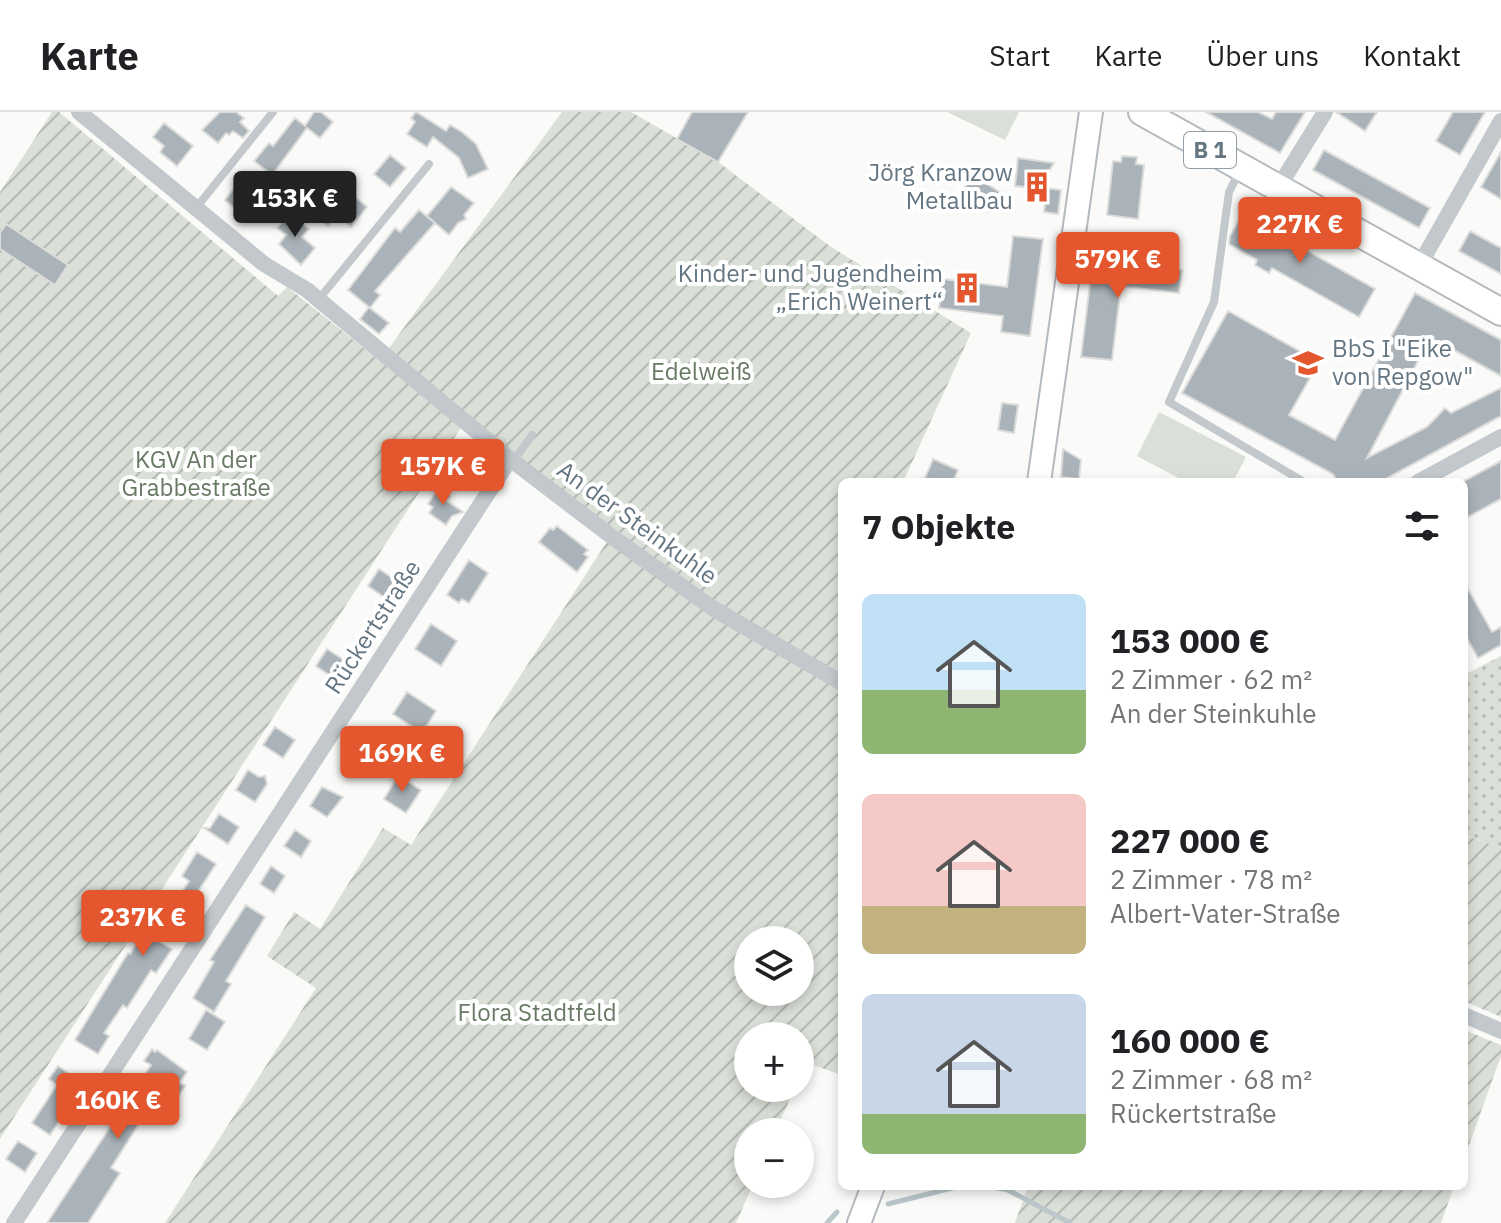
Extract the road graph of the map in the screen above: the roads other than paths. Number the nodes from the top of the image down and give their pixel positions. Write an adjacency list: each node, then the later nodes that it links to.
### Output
1 (79, 112): 10 (street, An der Steinkuhle)
2 (273, 112): 10 (lane)
3 (1091, 112): 17 (street)
4 (1142, 112): 8 (main road, B 1)
5 (1325, 112): 9 (street)
6 (1501, 121): 11 (street)
7 (429, 164): 12 (lane)
8 (1241, 167): 9 (main road, B 1); 18 (lane)
9 (1278, 188): 11 (main road, B 1)
10 (196, 208): 12 (street, An der Steinkuhle)
11 (1419, 266): 13 (main road, B 1)
12 (325, 305): 16 (street, An der Steinkuhle)
13 (1501, 312)
14 (532, 435): 16 (lane)
15 (1501, 437): 19 (street)
16 (510, 459): 20 (street, An der Steinkuhle); 24 (street, Rückertstraße)
17 (1040, 478)
18 (1297, 478)
19 (1425, 478)
20 (838, 681)
21 (1468, 1017): 22 (street)
22 (1501, 1031)
23 (871, 1190): 25 (street)
24 (14, 1223)
25 (859, 1223)

